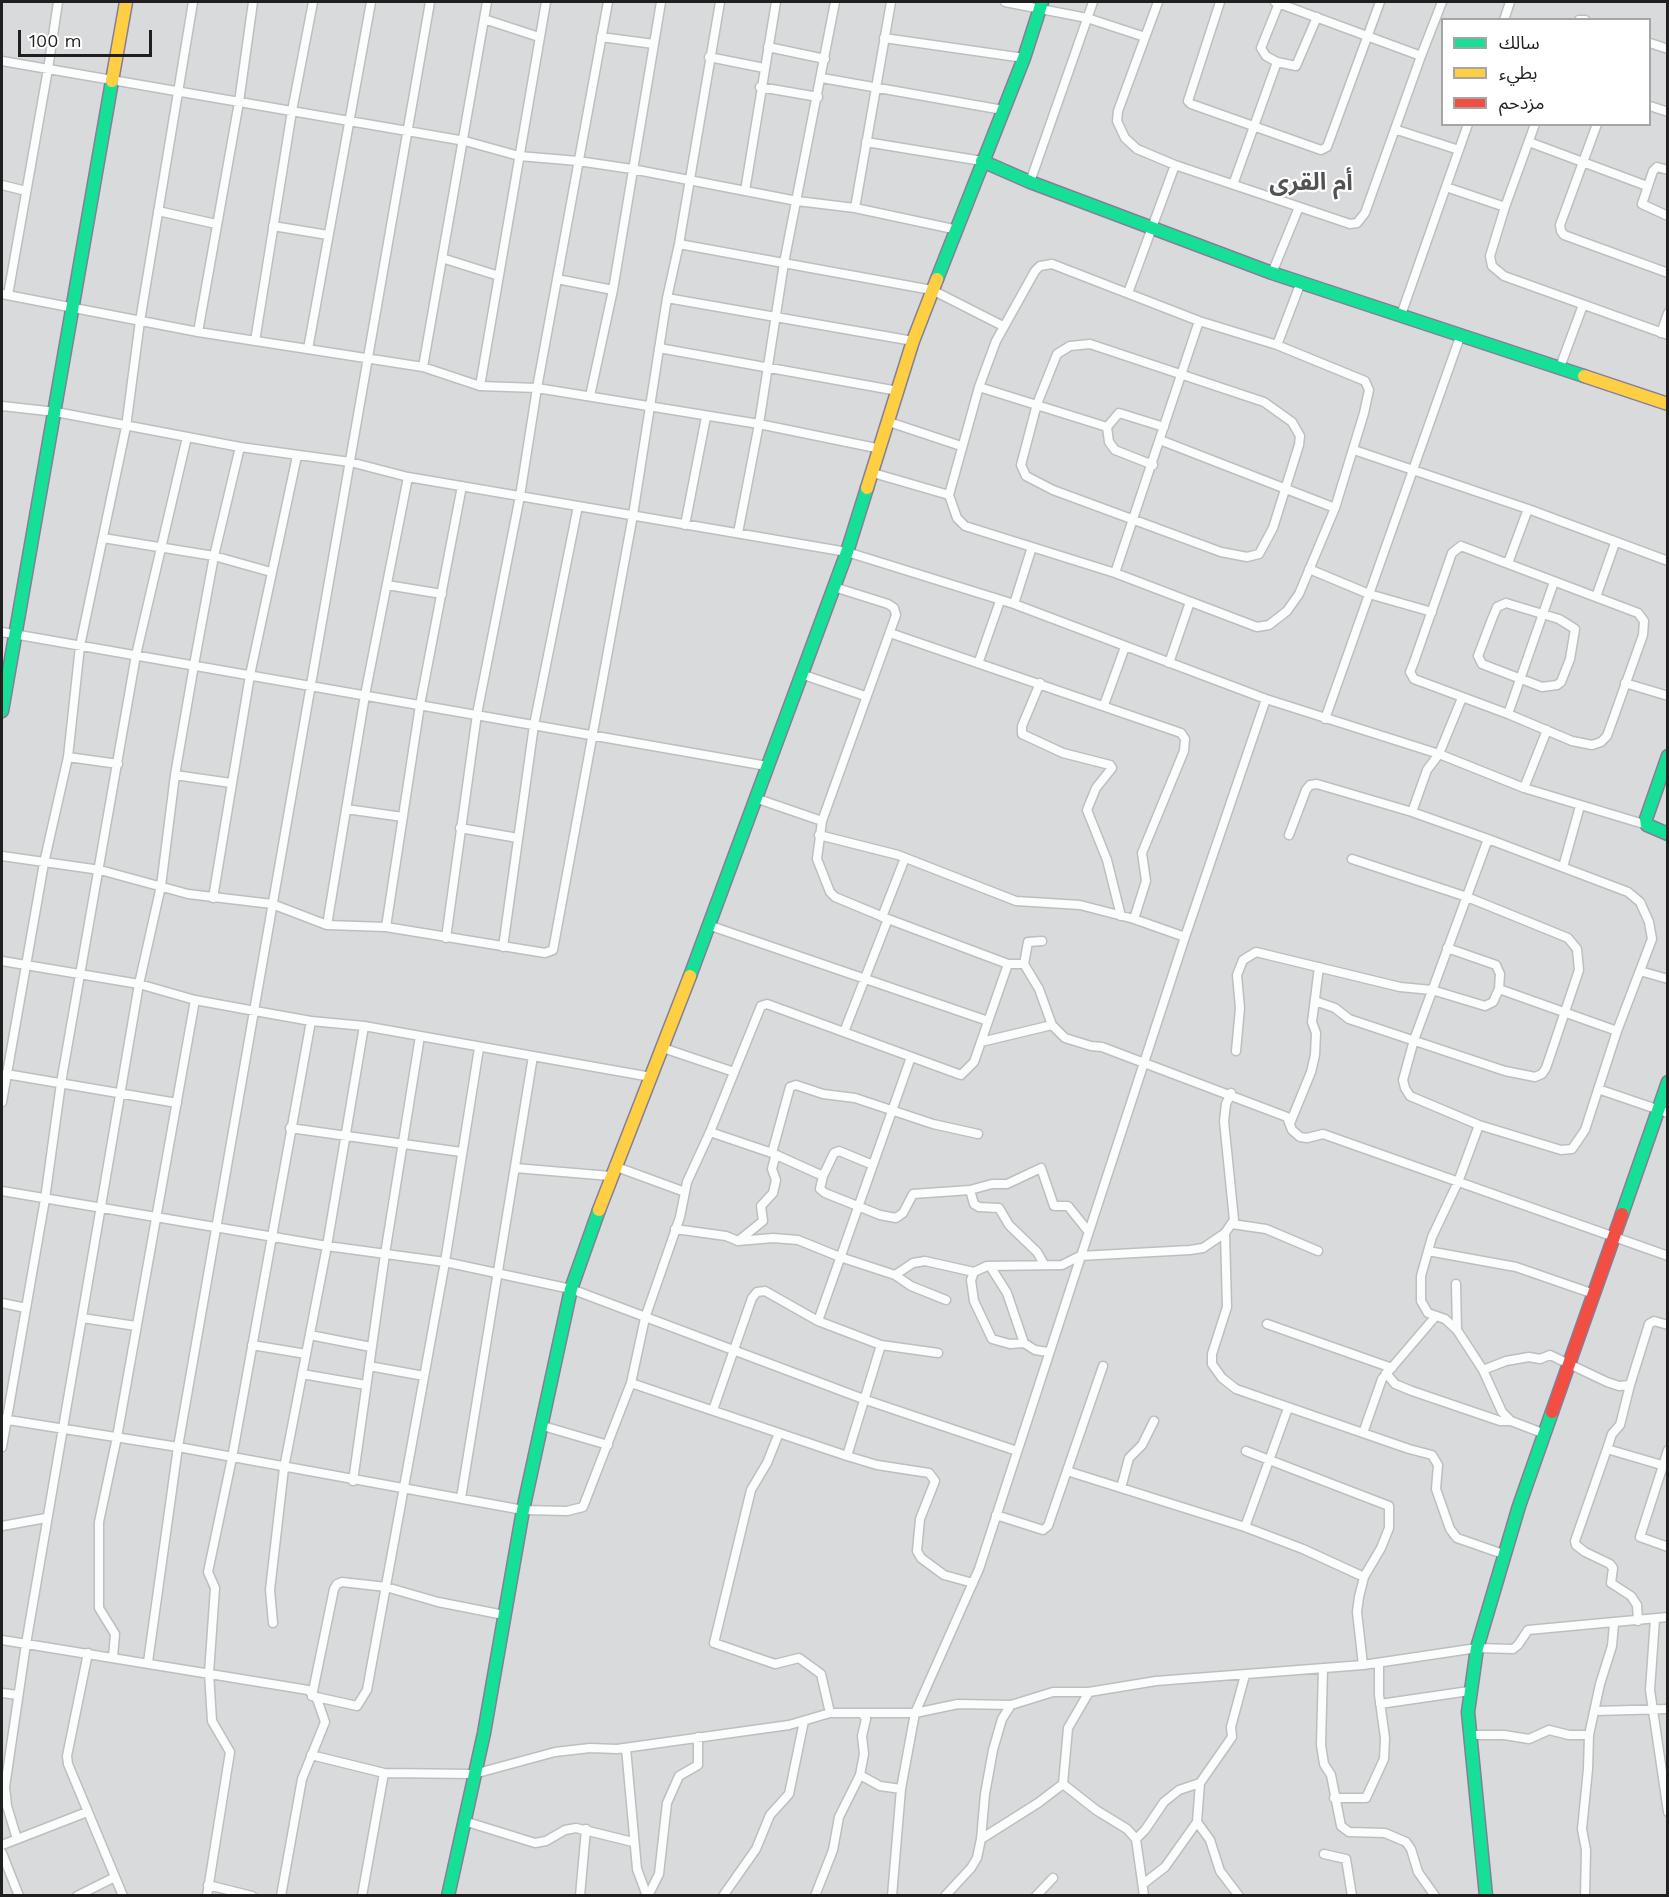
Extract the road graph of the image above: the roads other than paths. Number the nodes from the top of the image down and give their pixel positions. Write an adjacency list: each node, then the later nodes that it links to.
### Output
1 (58, 2): 47 (street)
2 (126, 2): 49 (street)
3 (194, 2): 52 (street)
4 (254, 2): 54 (street)
5 (313, 2): 57 (street)
6 (371, 2): 59 (street)
7 (430, 2): 65 (street)
8 (487, 2): 30 (street)
9 (546, 2): 33 (street)
10 (608, 2): 34 (street)
11 (661, 2): 37 (street)
12 (720, 2): 41 (street)
13 (776, 2): 38 (street)
14 (836, 2): 43 (street)
15 (891, 2): 35 (street)
16 (1005, 2): 25 (street)
17 (1093, 2): 28 (street)
18 (1158, 2): 32 (street)
19 (1220, 2): 63 (street)
20 (1277, 2): 26 (street); 45 (street)
21 (1304, 2): 26 (street)
22 (1380, 2): 31 (street)
23 (1442, 2): 40 (street)
24 (1510, 2): 29 (street)
25 (1041, 4): 28 (street); 42 (street)
26 (1300, 11): 27 (street)
27 (1317, 17): 31 (street); 45 (street)
28 (1087, 18): 32 (street); 78 (street)
29 (1505, 18)
30 (484, 19): 33 (street); 66 (street)
31 (1367, 35): 40 (street); 63 (street)
32 (1145, 36): 74 (street)
33 (538, 37): 70 (street)
34 (601, 37): 37 (street); 71 (street)
35 (884, 38): 42 (street); 51 (street)
36 (1651, 42): 39 (street)
37 (654, 44): 75 (street)
38 (768, 47): 43 (street); 46 (street)
39 (1668, 49)
40 (1421, 56): 64 (street)
41 (709, 57): 46 (street); 77 (street)
42 (1024, 58): 56 (street)
43 (825, 59): 48 (street)
44 (2, 61): 47 (street)
45 (1277, 62): 63 (street)
46 (764, 68): 50 (street)
47 (48, 69): 49 (street); 83 (street)
48 (822, 78): 51 (street); 53 (street)
49 (112, 80): 52 (street); 110 (street)
50 (760, 87): 53 (street); 84 (street)
51 (876, 88): 56 (street); 67 (street)
52 (177, 92): 54 (street); 89 (street)
53 (818, 97): 85 (street)
54 (239, 102): 57 (street); 91 (street)
55 (1651, 106): 58 (street)
56 (1004, 110): 72 (street)
57 (292, 111): 59 (street); 92 (street)
58 (1668, 112)
59 (350, 120): 65 (street); 95 (street)
60 (1466, 126): 69 (street)
61 (1534, 126): 68 (street)
62 (1596, 126): 73 (street)
63 (1256, 127): 79 (street)
64 (1397, 130): 69 (street); 86 (street)
65 (407, 131): 66 (street); 125 (street)
66 (465, 141): 70 (street); 97 (street)
67 (866, 142): 72 (street); 88 (street)
68 (1529, 142): 73 (street); 87 (street)
69 (1459, 150): 82 (street)
70 (519, 156): 71 (street); 101 (street)
71 (578, 161): 75 (street); 102 (street)
72 (982, 161): 78 (street); 94 (street)
73 (1582, 162): 81 (street); 100 (street)
74 (1175, 165): 79 (street); 93 (street)
75 (632, 169): 77 (street); 104 (street)
76 (1668, 170): 81 (street)
77 (690, 182): 84 (street); 96 (street)
78 (1030, 182): 93 (street)
79 (1234, 182): 86 (street)
80 (2, 185): 83 (street)
81 (1647, 186): 90 (street)
82 (1446, 187): 87 (street); 112 (street)
83 (26, 191): 107 (street)
84 (745, 191): 85 (street)
85 (797, 201): 88 (street); 98 (street)
86 (1299, 207): 99 (street)
87 (1504, 207): 109 (street)
88 (855, 208): 94 (street)
89 (158, 211): 91 (street); 114 (street)
90 (1668, 216)
91 (216, 224): 117 (street)
92 (273, 226): 95 (street); 120 (street)
93 (1151, 226): 99 (street); 106 (street)
94 (958, 230): 105 (street)
95 (328, 235): 124 (street)
96 (679, 244): 98 (street); 108 (street)
97 (445, 258): 101 (street); 126 (street)
98 (784, 263): 105 (street); 113 (street)
99 (1272, 273): 103 (street)
100 (1668, 273)
101 (499, 276): 130 (street)
102 (557, 279): 104 (street); 132 (street)
103 (1301, 282): 112 (street); 122 (street)
104 (613, 290): 134 (street)
105 (932, 291): 116 (street); 121 (street)
106 (1128, 292): 115 (street); 116 (street)
107 (5, 295): 110 (street)
108 (667, 298): 113 (street); 123 (street)
109 (1583, 305): 119 (street); 128 (street)
110 (72, 307): 114 (street); 139 (street)
111 (1668, 313): 119 (street)
112 (1401, 315): 118 (street)
113 (776, 316): 121 (street); 127 (street)
114 (140, 321): 117 (street); 143 (street)
115 (1199, 321): 122 (street); 129 (street)
116 (1003, 326): 131 (street)
117 (198, 332): 120 (street)
118 (1461, 334): 128 (street); 155 (street)
119 (1664, 334)
120 (255, 341): 124 (street)
121 (913, 341): 133 (street)
122 (1277, 345): 151 (street)
123 (658, 348): 127 (street); 138 (street)
124 (308, 349): 125 (street)
125 (368, 358): 126 (street); 153 (street)
126 (423, 367): 130 (street)
127 (768, 367): 133 (street); 142 (street)
128 (1560, 367): 136 (street)
129 (1182, 373): 135 (street); 145 (street); 159 (street)
130 (480, 386): 132 (street)
131 (979, 387): 135 (street); 148 (street)
132 (537, 388): 134 (street); 161 (street)
133 (898, 391): 141 (street)
134 (590, 396): 138 (street)
135 (1037, 404): 144 (street); 166 (street)
136 (1668, 404)
137 (2, 406): 139 (street)
138 (649, 407): 140 (street); 165 (street)
139 (56, 412): 143 (street); 193 (street)
140 (706, 417): 142 (street); 167 (street)
141 (889, 422): 148 (street); 150 (street)
142 (759, 424): 150 (street); 168 (street)
143 (126, 427): 146 (street); 169 (street)
144 (1107, 427): 145 (street); 154 (street)
145 (1164, 427): 147 (street)
146 (187, 437): 149 (street); 171 (street)
147 (1160, 440): 154 (street); 159 (street)
148 (961, 446): 160 (street)
149 (240, 447): 152 (street); 174 (street)
150 (881, 449): 156 (street)
151 (1354, 450): 155 (street); 163 (street)
152 (297, 456): 153 (street); 178 (street)
153 (350, 462): 157 (street); 205 (street)
154 (1153, 465): 166 (street)
155 (1414, 469): 164 (street); 184 (street)
156 (873, 473): 160 (street); 173 (street)
157 (408, 477): 158 (street); 181 (street)
158 (462, 486): 161 (street); 183 (street)
159 (1286, 489): 163 (street); 166 (street)
160 (949, 495): 172 (street)
161 (520, 496): 162 (street); 214 (street)
162 (578, 506): 165 (street); 217 (street)
163 (1335, 508): 177 (street)
164 (1528, 509): 170 (street); 176 (street)
165 (633, 515): 167 (street); 219 (street)
166 (1132, 518): 179 (street)
167 (685, 525): 168 (street)
168 (738, 533): 173 (street)
169 (103, 538): 171 (street); 194 (street)
170 (1615, 543): 175 (street); 185 (street)
171 (159, 546): 174 (street); 196 (street)
172 (1032, 547): 179 (street); 188 (street)
173 (847, 552): 182 (street); 186 (street)
174 (214, 556): 178 (street); 199 (street)
175 (1668, 561)
176 (1508, 563): 180 (street); 189 (street)
177 (1310, 570): 184 (street); 187 (street)
178 (271, 572): 201 (street)
179 (1115, 573): 187 (street)
180 (1554, 582): 185 (street); 190 (street)
181 (387, 585): 183 (street); 206 (street)
182 (834, 586): 192 (street); 200 (street)
183 (442, 594): 211 (street)
184 (1369, 594): 189 (street); 216 (street)
185 (1596, 597): 204 (street)
186 (1000, 601): 188 (street); 197 (street)
187 (1190, 602): 198 (street)
188 (1014, 604): 195 (street)
189 (1432, 612): 209 (street)
190 (1543, 613): 202 (street); 202 (street); 202 (street)
191 (2, 632): 193 (street)
192 (890, 633): 197 (street); 207 (street)
193 (15, 634): 194 (street); 213 (street)
194 (80, 645): 196 (street); 222 (street)
195 (1125, 647): 198 (street); 212 (street)
196 (136, 656): 199 (street); 223 (street)
197 (979, 661): 203 (street)
198 (1169, 663): 210 (street)
199 (194, 665): 201 (street); 225 (street)
200 (801, 674): 207 (street); 224 (street)
201 (250, 675): 205 (street); 226 (street)
202 (1520, 679): 215 (street)
203 (1041, 683): 212 (street); 251 (street)
204 (1626, 683): 208 (street); 218 (street)
205 (310, 684): 206 (street); 250 (street)
206 (365, 695): 211 (street); 230 (street)
207 (865, 696): 233 (street)
208 (1668, 696)
209 (1461, 698): 215 (street); 220 (street)
210 (1266, 699): 216 (street); 258 (street)
211 (420, 705): 214 (street); 232 (street)
212 (1104, 705): 253 (street)
213 (2, 711)
214 (477, 714): 217 (street); 235 (street)
215 (1508, 714): 218 (street)
216 (1325, 719): 220 (street)
217 (534, 725): 219 (street); 239 (street)
218 (1547, 730): 227 (street)
219 (591, 735): 224 (street); 260 (street)
220 (1439, 754): 227 (street); 231 (street)
221 (1668, 756): 234 (street)
222 (68, 757): 223 (street); 244 (street)
223 (118, 764): 246 (street)
224 (767, 766): 228 (street)
225 (175, 775): 226 (street); 247 (street)
226 (231, 783): 249 (street)
227 (1524, 788): 229 (street)
228 (755, 798): 233 (street); 255 (street)
229 (1580, 806): 234 (street); 245 (street)
230 (346, 808): 232 (street); 254 (street)
231 (1412, 812): 238 (street); 240 (street)
232 (404, 817): 256 (street)
233 (822, 821): 237 (street)
234 (1647, 825): 236 (street)
235 (460, 828): 239 (street); 257 (street)
236 (1668, 834)
237 (819, 835): 242 (street); 252 (street)
238 (1289, 835)
239 (518, 837): 260 (street)
240 (1488, 839): 245 (street); 248 (street)
241 (2, 856): 244 (street)
242 (905, 858): 251 (street); 252 (street)
243 (1352, 859): 248 (street)
244 (44, 863): 246 (street); 265 (street)
245 (1563, 867): 267 (street)
246 (99, 870): 247 (street); 268 (street)
247 (161, 886): 249 (street); 271 (street)
248 (1467, 897): 261 (street); 277 (street)
249 (213, 898): 250 (street)
250 (272, 904): 254 (street); 276 (street)
251 (1121, 916): 253 (street)
252 (885, 918): 263 (street); 269 (street)
253 (1134, 918): 258 (street)
254 (327, 925): 256 (street)
255 (708, 925): 269 (street); 288 (street)
256 (386, 927): 257 (street)
257 (446, 938): 260 (street)
258 (1185, 938): 292 (street)
259 (1042, 941): 264 (street)
260 (503, 947)
261 (1447, 948): 272 (street); 273 (street)
262 (2, 961): 265 (street)
263 (1008, 964): 264 (street); 279 (street)
264 (1024, 964): 280 (street)
265 (26, 965): 268 (street); 294 (street)
266 (1319, 967): 273 (street); 275 (street); 289 (street)
267 (1640, 971): 270 (street); 282 (street)
268 (81, 973): 271 (street); 297 (street)
269 (863, 979): 279 (street); 283 (street)
270 (1668, 979)
271 (139, 984): 274 (street); 300 (street)
272 (1499, 989): 273 (street); 277 (street)
273 (1432, 990): 285 (street)
274 (195, 1000): 276 (street); 302 (street)
275 (1315, 1001): 285 (street); 305 (street)
276 (255, 1011): 278 (street); 327 (street)
277 (1564, 1012): 282 (street); 285 (street)
278 (311, 1021): 281 (street); 307 (street)
279 (988, 1021): 286 (street)
280 (1053, 1025): 286 (street); 292 (street)
281 (364, 1026): 284 (street); 310 (street)
282 (1617, 1031): 298 (street)
283 (844, 1032): 291 (street); 293 (street)
284 (420, 1036): 287 (street); 311 (street)
285 (1414, 1040): 306 (street)
286 (981, 1042): 291 (street)
287 (478, 1048): 290 (street); 312 (street)
288 (663, 1048): 293 (street); 295 (street)
289 (1236, 1051)
290 (533, 1056): 295 (street); 315 (street)
291 (911, 1057): 303 (street)
292 (1145, 1063): 299 (street); 329 (street)
293 (734, 1072): 308 (street)
294 (6, 1074): 297 (street); 301 (street)
295 (651, 1077): 316 (street)
296 (1668, 1082): 304 (street)
297 (61, 1083): 300 (street); 322 (street)
298 (1598, 1089): 304 (street); 306 (street)
299 (1231, 1093): 305 (street); 326 (street)
300 (121, 1094): 302 (street); 324 (street)
301 (2, 1102)
302 (177, 1102): 325 (street)
303 (893, 1110): 309 (street); 313 (street); 314 (street)
304 (1662, 1111): 332 (street)
305 (1291, 1121): 318 (street)
306 (1479, 1125): 318 (street)
307 (290, 1128): 310 (street); 331 (street)
308 (710, 1132): 313 (street); 321 (street)
309 (978, 1134)
310 (345, 1137): 311 (street); 334 (street)
311 (403, 1142): 312 (street); 337 (street)
312 (461, 1152): 341 (street)
313 (774, 1155): 317 (street); 333 (street)
314 (873, 1165): 317 (street); 323 (street)
315 (515, 1168): 316 (street); 345 (street)
316 (612, 1171): 321 (street); 348 (street)
317 (823, 1176): 323 (street)
318 (1458, 1182): 332 (street); 336 (street)
319 (970, 1190): 323 (street); 329 (street); 342 (street)
320 (2, 1191): 322 (street)
321 (685, 1192): 328 (street)
322 (45, 1199): 324 (street); 352 (street)
323 (859, 1205): 340 (street)
324 (102, 1209): 325 (street); 354 (street)
325 (155, 1217): 327 (street); 359 (street)
326 (1232, 1224): 330 (street); 335 (street)
327 (217, 1228): 331 (street); 394 (street)
328 (675, 1229): 333 (street); 355 (street)
329 (1088, 1231): 338 (street)
330 (1225, 1233): 338 (street); 381 (street)
331 (271, 1237): 334 (street); 363 (street)
332 (1614, 1237): 339 (street); 349 (street)
333 (738, 1241): 340 (street)
334 (327, 1246): 337 (street); 361 (street)
335 (1318, 1251)
336 (1428, 1251): 349 (street); 353 (street)
337 (385, 1254): 341 (street); 365 (street)
338 (1080, 1256): 342 (street); 367 (street)
339 (1668, 1256)
340 (840, 1257): 346 (street); 356 (street)
341 (445, 1262): 345 (street); 376 (street)
342 (1044, 1264): 343 (street)
343 (990, 1266): 344 (street); 362 (street)
344 (974, 1272): 346 (street); 362 (street)
345 (497, 1273): 348 (street); 408 (street)
346 (895, 1275): 350 (street)
347 (1456, 1284): 360 (street)
348 (571, 1289): 355 (street); 386 (street)
349 (1594, 1294): 370 (street)
350 (946, 1300)
351 (2, 1303): 352 (street)
352 (26, 1308): 383 (street)
353 (1436, 1317): 360 (street); 373 (street)
354 (82, 1318): 359 (street); 387 (street)
355 (645, 1318): 366 (street); 377 (street)
356 (818, 1321): 364 (street); 366 (street)
357 (1266, 1324): 373 (street)
358 (1668, 1324): 379 (street)
359 (136, 1326): 391 (street)
360 (1457, 1330): 374 (street)
361 (310, 1335): 365 (street); 369 (street)
362 (1024, 1343): 367 (street)
363 (252, 1345): 369 (street); 400 (street)
364 (881, 1345): 368 (street); 380 (street)
365 (372, 1347): 371 (street)
366 (734, 1350): 380 (street); 382 (street)
367 (1048, 1352): 397 (street)
368 (938, 1353)
369 (306, 1354): 375 (street)
370 (1570, 1363): 374 (street); 379 (street); 390 (street)
371 (369, 1366): 376 (street); 378 (street)
372 (1103, 1366): 404 (street)
373 (1389, 1370): 385 (street); 389 (street)
374 (1483, 1370): 385 (street)
375 (302, 1374): 378 (street); 403 (street)
376 (424, 1376): 407 (street)
377 (631, 1383): 382 (street); 392 (street)
378 (366, 1385): 405 (street)
379 (1630, 1385): 395 (street)
380 (866, 1400): 397 (street); 399 (street)
381 (1288, 1407): 389 (street); 401 (street)
382 (714, 1410): 388 (street)
383 (4, 1420): 387 (street); 393 (street)
384 (1154, 1421): 406 (street)
385 (1511, 1421): 390 (street)
386 (543, 1426): 392 (street); 409 (street)
387 (61, 1430): 391 (street); 411 (street)
388 (779, 1433): 399 (street); 446 (street)
389 (1363, 1433): 415 (street)
390 (1545, 1434): 415 (street)
391 (117, 1437): 394 (street); 429 (street)
392 (608, 1445): 409 (street)
393 (2, 1447)
394 (178, 1447): 400 (street); 430 (street)
395 (1607, 1449): 402 (street); 422 (street)
396 (1668, 1450): 402 (street)
397 (1017, 1451): 410 (street)
398 (1246, 1451): 401 (street)
399 (847, 1456): 417 (street)
400 (232, 1458): 403 (street); 434 (street)
401 (1270, 1460): 413 (street); 416 (street)
402 (1665, 1466): 414 (street)
403 (284, 1468): 405 (street); 423 (street)
404 (1067, 1470): 406 (street); 410 (street)
405 (353, 1481): 407 (street)
406 (1121, 1488): 413 (street)
407 (403, 1490): 408 (street); 418 (street)
408 (461, 1498): 409 (street)
409 (523, 1510): 419 (street)
410 (996, 1515): 417 (street)
411 (46, 1518): 412 (street); 426 (street)
412 (2, 1526)
413 (1245, 1527): 416 (street)
414 (1668, 1547)
415 (1503, 1554): 427 (street)
416 (1364, 1577): 432 (street)
417 (974, 1583): 448 (street)
418 (386, 1587): 419 (street); 440 (street); 440 (street)
419 (504, 1615): 457 (street)
420 (1668, 1617): 421 (street)
421 (1655, 1619): 422 (street); 443 (street)
422 (1638, 1621): 424 (street)
423 (273, 1623)
424 (1614, 1624): 427 (street); 445 (street)
425 (2, 1640): 426 (street)
426 (26, 1644): 428 (street); 439 (street)
427 (1477, 1648): 431 (street); 436 (street)
428 (88, 1653): 429 (street); 464 (street)
429 (113, 1657): 430 (street)
430 (148, 1662): 434 (street)
431 (1379, 1663): 432 (street); 441 (street)
432 (1363, 1665): 433 (street)
433 (1323, 1668): 435 (street); 462 (street)
434 (209, 1673): 440 (street); 479 (street)
435 (1245, 1675): 437 (street); 459 (street)
436 (1469, 1691): 441 (street); 450 (street)
437 (1089, 1692): 442 (street); 460 (street)
438 (2, 1693): 439 (street)
439 (18, 1695): 454 (street)
440 (312, 1696): 455 (street)
441 (1380, 1704): 462 (street)
442 (1011, 1705): 448 (street); 470 (street)
443 (1652, 1709): 444 (street); 445 (street); 465 (street)
444 (1668, 1709)
445 (1595, 1711): 451 (street)
446 (830, 1713): 447 (street); 449 (street)
447 (862, 1713): 448 (street); 458 (street)
448 (915, 1713): 461 (street)
449 (804, 1721): 452 (street); 491 (street)
450 (1471, 1735): 451 (street); 500 (street)
451 (1589, 1735): 501 (street)
452 (698, 1737): 453 (street); 490 (street)
453 (626, 1748): 457 (street); 472 (street)
454 (6, 1754): 463 (street)
455 (311, 1755): 456 (street); 486 (street)
456 (384, 1773): 457 (street); 487 (street)
457 (474, 1774): 466 (street)
458 (860, 1775): 461 (street); 492 (street)
459 (1200, 1783): 467 (street); 471 (street)
460 (1063, 1784): 470 (street); 471 (street)
461 (901, 1789): 493 (street)
462 (1334, 1798): 499 (street)
463 (4, 1807): 469 (street)
464 (87, 1812): 469 (street); 476 (street)
465 (1668, 1812)
466 (464, 1821): 468 (street); 488 (street)
467 (1197, 1822): 478 (street); 497 (street)
468 (586, 1829): 472 (street); 489 (street)
469 (17, 1839): 473 (street)
470 (981, 1839): 494 (street)
471 (1136, 1839): 478 (street)
472 (633, 1842): 490 (street)
473 (2, 1845)
474 (2, 1852): 481 (street)
475 (1324, 1854): 498 (street)
476 (115, 1877): 480 (street); 483 (street)
477 (1053, 1878): 495 (street)
478 (1143, 1884): 496 (street)
479 (208, 1885): 484 (street); 485 (street)
480 (92, 1892): 482 (street)
481 (19, 1896)
482 (77, 1896)
483 (123, 1896)
484 (207, 1896)
485 (252, 1896)
486 (281, 1896)
487 (362, 1896)
488 (448, 1896)
489 (580, 1896)
490 (648, 1896)
491 (723, 1896)
492 (816, 1896)
493 (892, 1896)
494 (945, 1896)
495 (1036, 1896)
496 (1144, 1896)
497 (1239, 1896)
498 (1352, 1896)
499 (1435, 1896)
500 (1486, 1896)
501 (1585, 1896)

